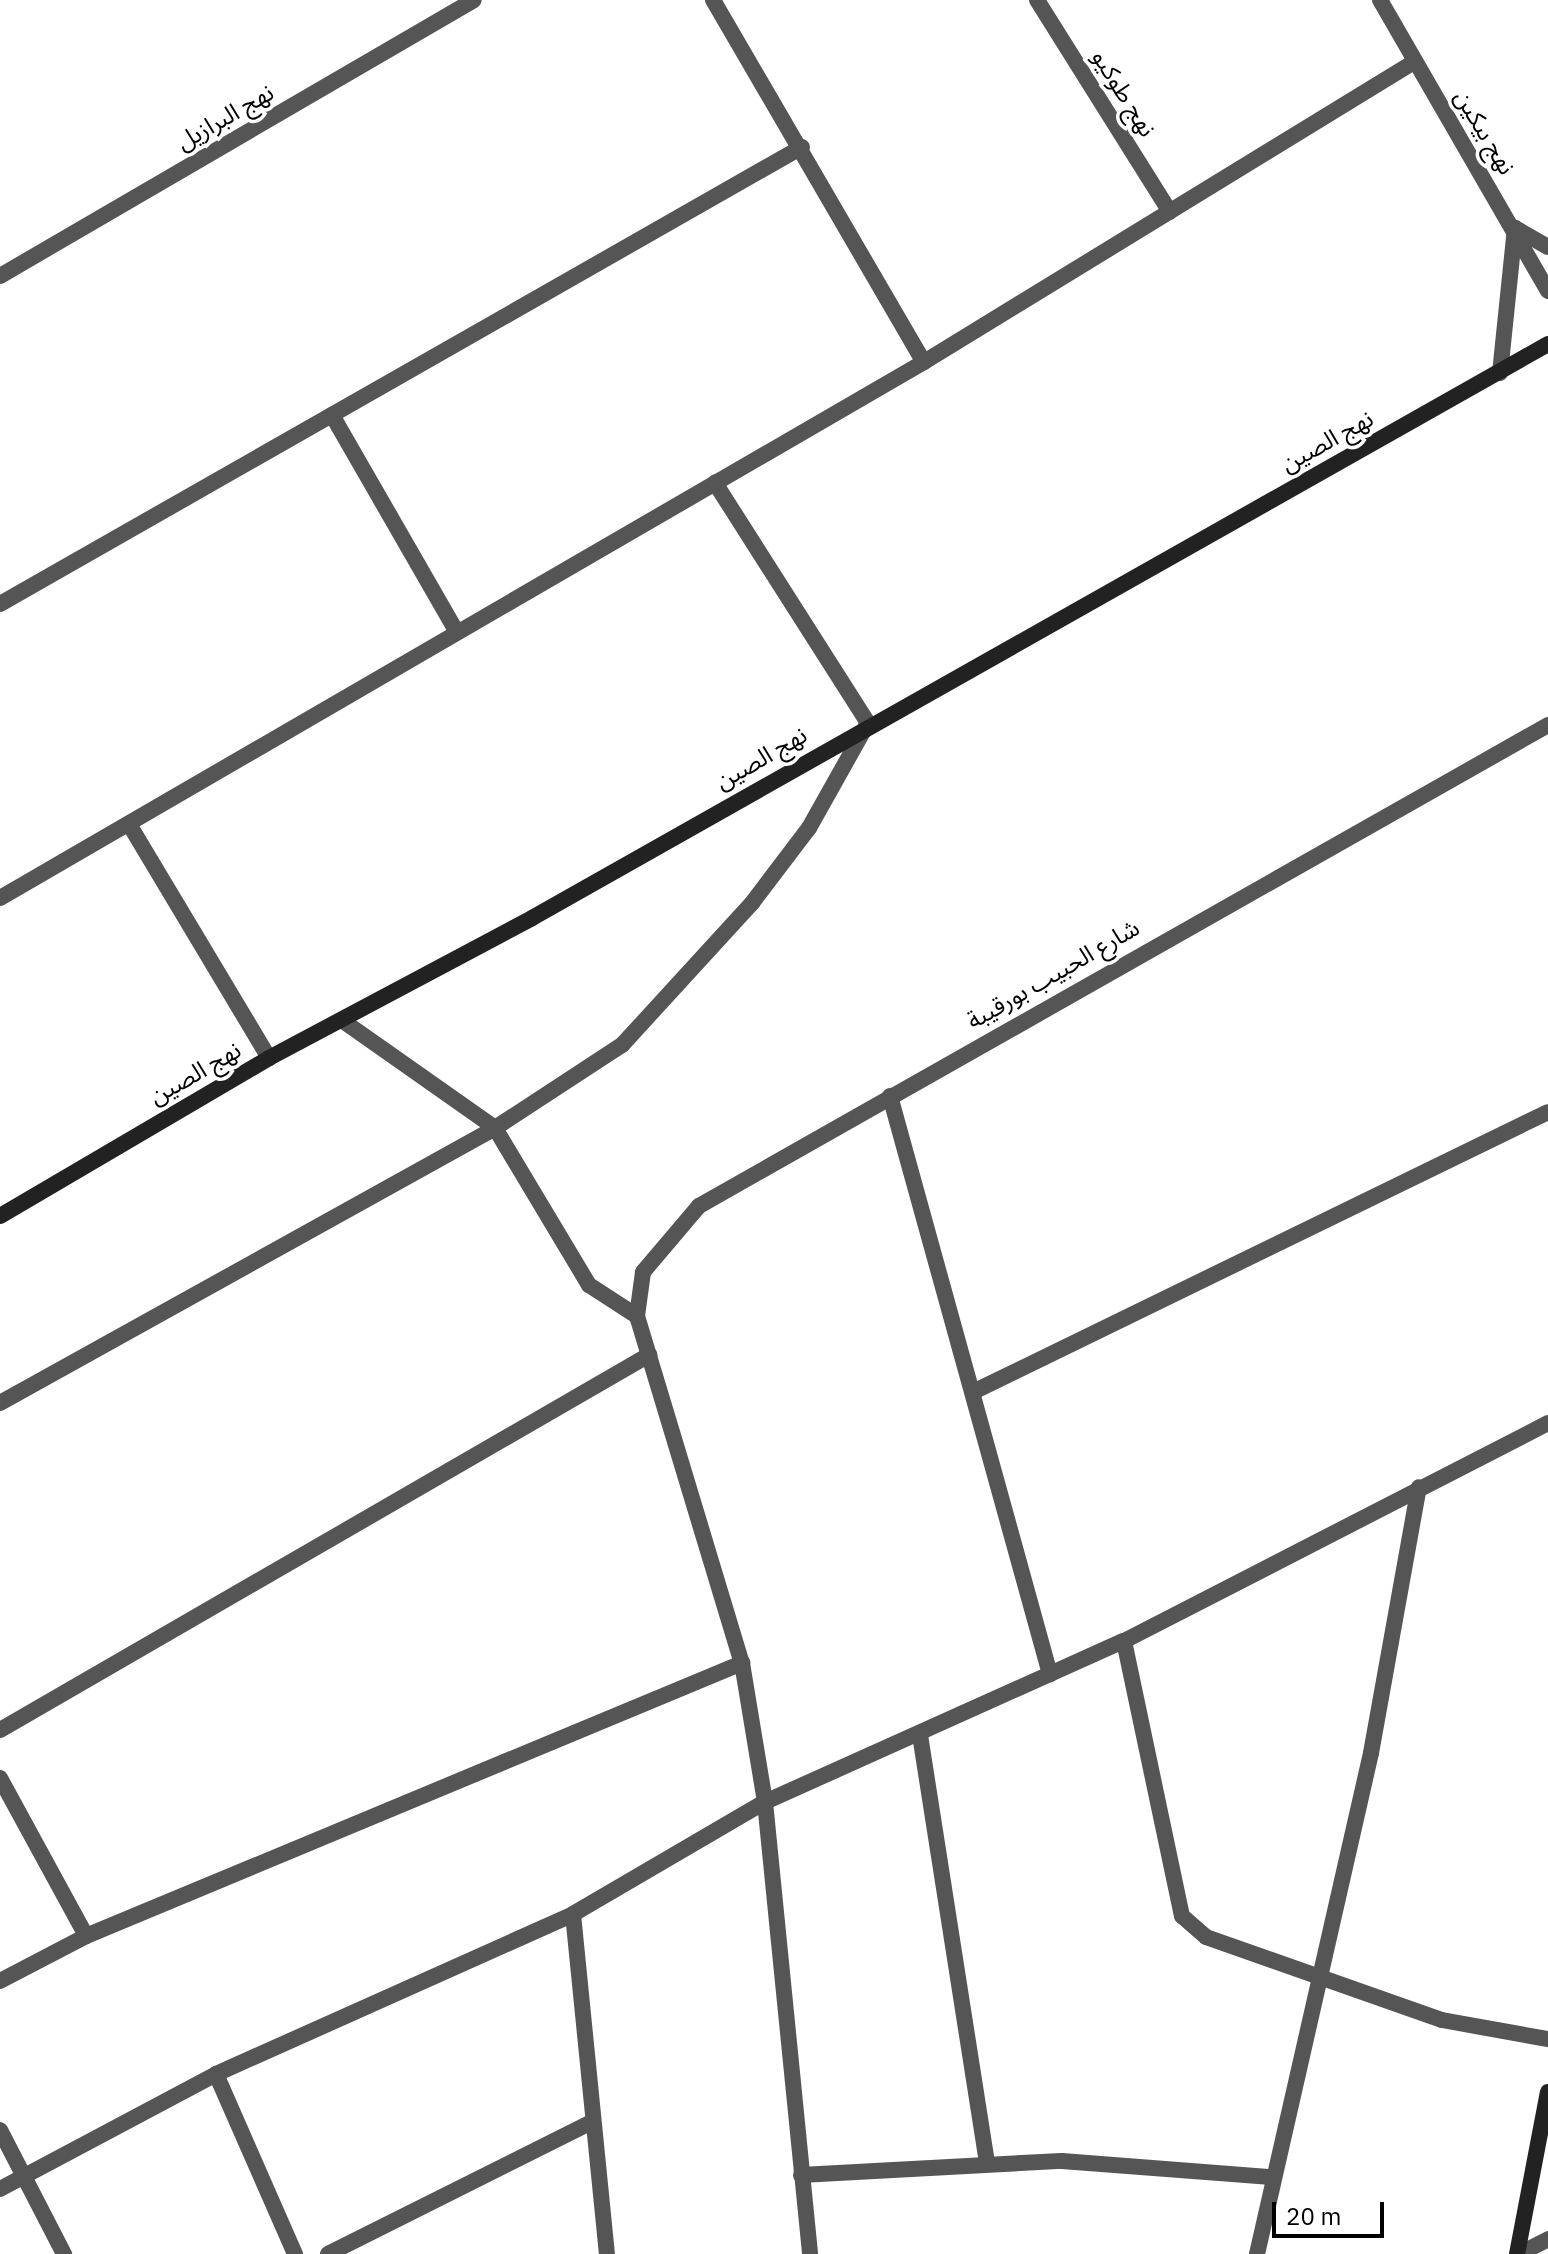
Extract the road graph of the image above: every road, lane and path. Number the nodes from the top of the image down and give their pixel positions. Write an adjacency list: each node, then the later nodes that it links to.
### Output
1 (474, 0): 10 (street, نهج البرازيل)
2 (713, 0): 6 (street)
3 (1037, 0): 7 (street, نهج طوكيو)
4 (1380, 0): 5 (street, نهج بيكين)
5 (1414, 62): 7 (street); 8 (street, نهج بيكين)
6 (802, 147): 13 (street); 15 (street)
7 (1170, 212): 13 (street)
8 (1515, 228): 9 (street); 11 (street, نهج بيكين); 14 (street)
9 (1548, 247)
10 (0, 276)
11 (1548, 291)
12 (1548, 344): 14 (street, نهج الصين)
13 (924, 362): 16 (street)
14 (1500, 373): 19 (street, نهج الصين)
15 (332, 415): 17 (street); 18 (street)
16 (715, 483): 18 (street); 19 (street)
17 (0, 604)
18 (457, 632): 21 (street)
19 (868, 723): 23 (street, نهج الصين); 27 (street)
20 (1548, 725): 25 (street, شارع الحبيب بورقيبة)
21 (129, 824): 22 (street); 24 (street)
22 (0, 898)
23 (343, 1021): 24 (street, نهج الصين); 27 (street)
24 (269, 1058): 28 (street, نهج الصين)
25 (890, 1096): 29 (street, شارع الحبيب بورقيبة); 31 (street)
26 (1548, 1112): 31 (street)
27 (495, 1128): 29 (street); 32 (street)
28 (0, 1216)
29 (637, 1316): 30 (street)
30 (649, 1355): 36 (street); 38 (street)
31 (975, 1391): 37 (street)
32 (0, 1403)
33 (1548, 1423): 34 (street)
34 (1419, 1487): 35 (street); 44 (street)
35 (1124, 1641): 37 (street); 44 (street)
36 (742, 1663): 41 (street); 43 (street)
37 (1050, 1674): 39 (street)
38 (0, 1730)
39 (920, 1735): 41 (street); 51 (street)
40 (0, 1778): 43 (street)
41 (765, 1802): 42 (street); 53 (street)
42 (573, 1914): 47 (street); 49 (street)
43 (86, 1936): 45 (street)
44 (1319, 1976): 46 (street); 54 (street)
45 (0, 1981)
46 (1548, 2039)
47 (216, 2074): 52 (street); 58 (street)
48 (1548, 2092): 63 (street)
49 (590, 2123): 59 (street); 60 (street)
50 (0, 2130): 52 (street)
51 (987, 2161): 53 (street); 54 (street)
52 (28, 2174): 55 (street); 57 (street)
53 (801, 2175): 61 (street)
54 (1271, 2177): 62 (street)
55 (0, 2189)
56 (1548, 2239): 63 (street)
57 (64, 2254)
58 (295, 2254)
59 (328, 2254)
60 (607, 2254)
61 (810, 2254)
62 (1257, 2254)
63 (1518, 2254)

